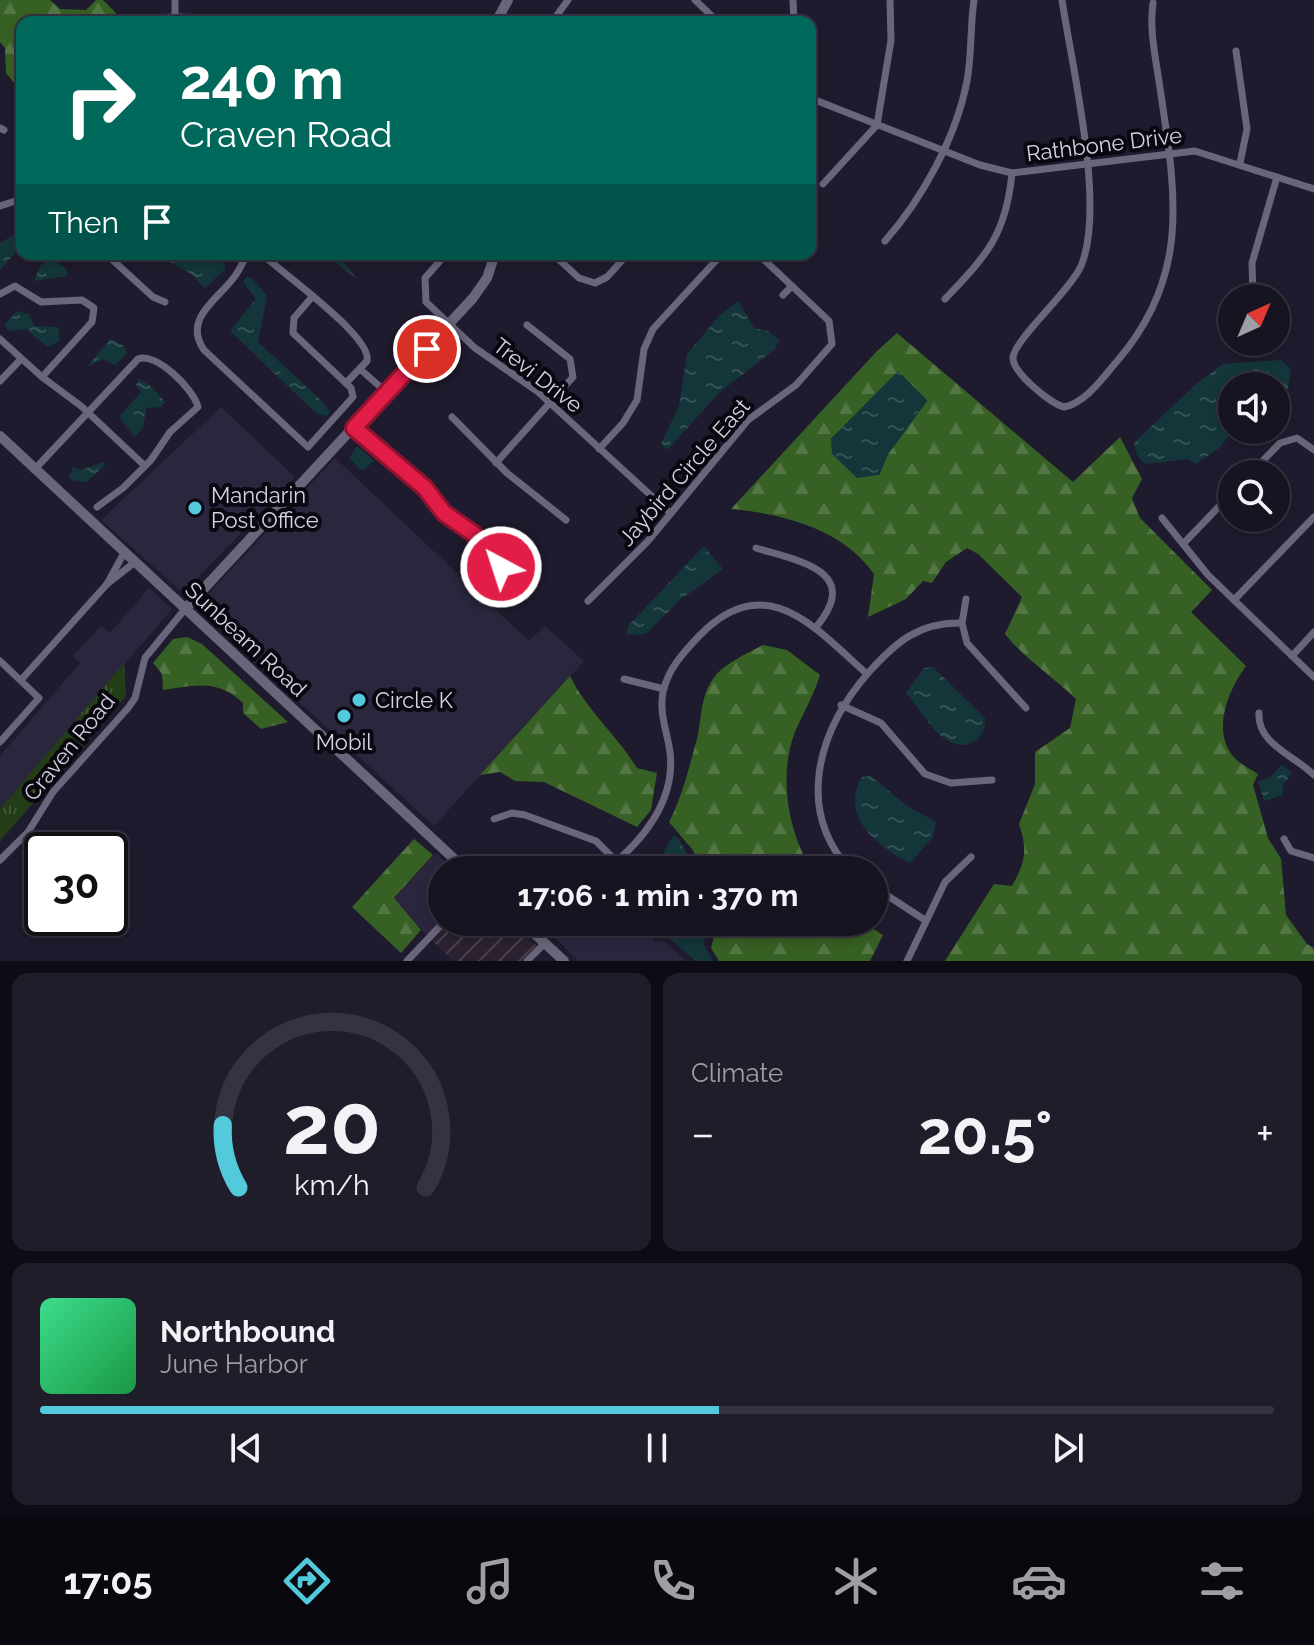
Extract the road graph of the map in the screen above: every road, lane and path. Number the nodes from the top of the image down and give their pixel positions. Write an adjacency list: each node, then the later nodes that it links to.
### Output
1 (695, 0): 6 (street)
2 (890, 0): 9 (street)
3 (974, 0): 10 (street)
4 (1062, 0): 13 (street)
5 (1153, 3): 11 (street)
6 (712, 16)
7 (1236, 51): 12 (street)
8 (816, 100): 9 (street, Rathbone Drive)
9 (877, 125): 10 (street, Rathbone Drive); 16 (street)
10 (942, 150): 14 (street, Rathbone Drive); 18 (street)
11 (1170, 154): 12 (street, Rathbone Drive); 13 (street, Rathbone Drive); 13 (street)
12 (1240, 163): 15 (street, Rathbone Drive)
13 (1087, 166): 14 (street, Rathbone Drive)
14 (1012, 173): 33 (street)
15 (1277, 177): 17 (street, Rathbone Drive); 28 (street)
16 (823, 184)
17 (1314, 188)
18 (885, 241)
19 (113, 260): 34 (street)
20 (244, 260): 42 (street)
21 (269, 260): 32 (street)
22 (440, 260): 35 (street, Trevi Drive)
23 (493, 260): 35 (street, Craven Road)
24 (560, 260): 25 (street)
25 (623, 260)
26 (716, 260): 49 (street)
27 (764, 260): 29 (street)
28 (1253, 284)
29 (792, 286): 31 (street); 57 (street, Jaybird Circle East)
30 (0, 294): 40 (street)
31 (783, 295)
32 (312, 297): 39 (street); 42 (street)
33 (945, 299)
34 (165, 302)
35 (449, 325): 43 (street, Craven Road); 44 (street, Trevi Drive)
36 (527, 325): 44 (street)
37 (0, 339): 38 (street)
38 (21, 359): 40 (street); 41 (street)
39 (360, 369): 42 (street); 43 (street)
40 (42, 377): 45 (street)
41 (0, 381)
42 (346, 383)
43 (387, 393): 47 (street, Craven Road)
44 (552, 404): 49 (street, Trevi Drive); 52 (street)
45 (88, 412): 53 (street); 53 (street); 54 (street)
46 (452, 417): 52 (street)
47 (354, 428): 65 (street); 70 (street, Craven Road)
48 (0, 436): 54 (street, Sunbeam Road)
49 (599, 449): 57 (street, Trevi Drive)
50 (1314, 450): 51 (street)
51 (1264, 460)
52 (496, 463): 60 (street)
53 (145, 466): 55 (street)
54 (34, 470): 63 (street, Sunbeam Road)
55 (97, 507)
56 (1218, 508): 61 (street)
57 (670, 513): 69 (street, Jaybird Circle East)
58 (1314, 517): 68 (street)
59 (1162, 518): 61 (street)
60 (566, 520)
61 (1183, 544): 68 (street)
62 (756, 548): 72 (street)
63 (124, 553): 64 (street, Sunbeam Road); 66 (street)
64 (135, 562): 66 (street); 70 (street, Sunbeam Road)
65 (513, 575)
66 (107, 584): 79 (street)
67 (966, 599): 71 (street)
68 (1234, 600): 74 (street)
69 (588, 601)
70 (185, 609): 89 (street, Sunbeam Road); 95 (street, Craven Road)
71 (962, 623): 76 (street); 82 (street)
72 (817, 626): 76 (street); 80 (street)
73 (1314, 632): 74 (street)
74 (1292, 656): 77 (street)
75 (0, 661): 79 (street)
76 (867, 674): 81 (street)
77 (1314, 677)
78 (624, 679): 80 (street)
79 (21, 680): 84 (street)
80 (664, 689): 91 (street)
81 (841, 705): 86 (street); 92 (street)
82 (1026, 708)
83 (1259, 713): 85 (street)
84 (0, 742)
85 (1314, 775)
86 (992, 780)
87 (494, 819): 90 (street)
88 (1284, 839): 94 (street)
89 (451, 856)
90 (611, 856)
91 (623, 856)
92 (840, 856)
93 (971, 857): 97 (street)
94 (1314, 858)
95 (0, 860)
96 (888, 896): 97 (street)
97 (925, 920): 105 (street)
98 (431, 936): 102 (street)
99 (537, 936): 101 (street)
100 (543, 936): 101 (street)
101 (541, 940): 103 (street); 104 (street)
102 (407, 961)
103 (527, 961)
104 (564, 961)
105 (907, 961)

